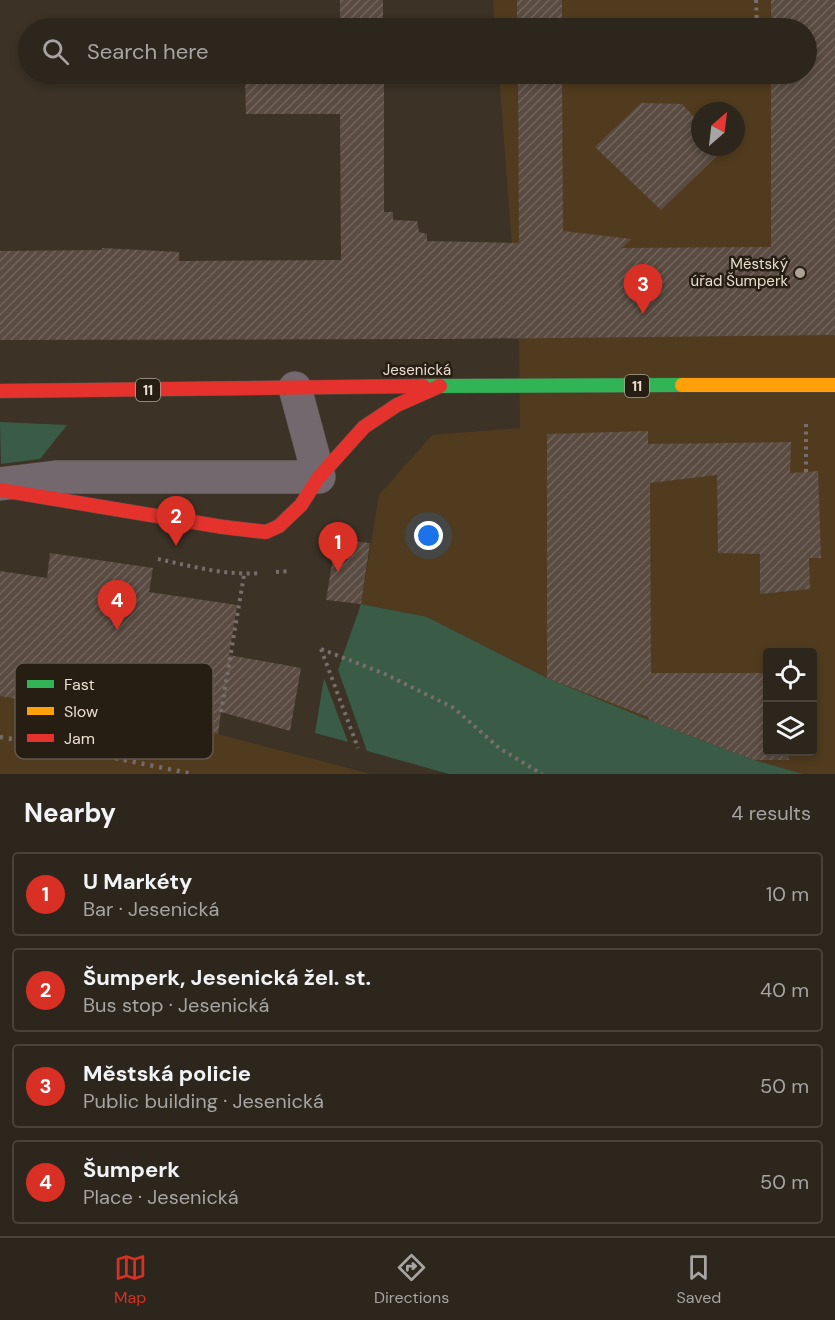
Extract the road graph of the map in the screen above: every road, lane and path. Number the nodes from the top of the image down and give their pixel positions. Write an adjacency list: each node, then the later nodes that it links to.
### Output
1 (756, 0): 2 (path)
2 (757, 18)
3 (835, 385): 4 (main road, Jesenická / 11)
4 (440, 387): 5 (main road, Jesenická / 11); 9 (main road)
5 (295, 388): 6 (main road, Jesenická / 11); 9 (street)
6 (0, 391)
7 (806, 413): 8 (path)
8 (806, 472)
9 (319, 477): 10 (street); 11 (main road)
10 (0, 483)
11 (0, 490)
12 (244, 574): 13 (path)
13 (221, 712)
14 (358, 748): 15 (path)
15 (542, 774)

